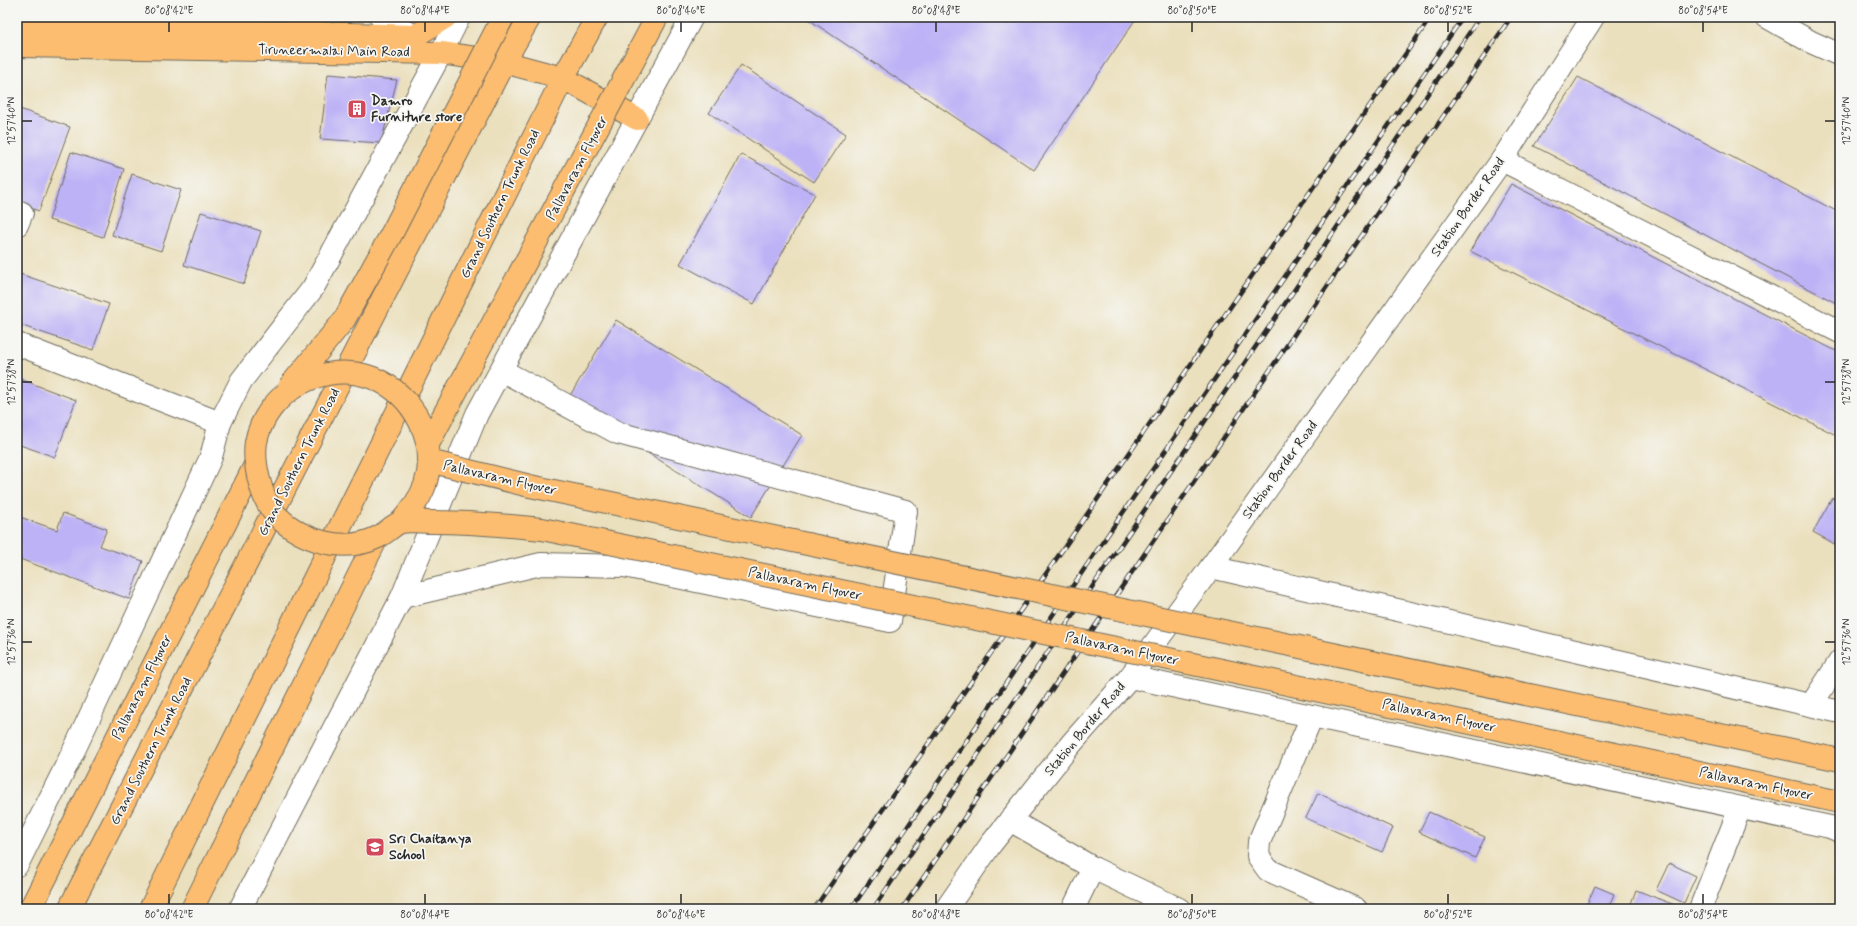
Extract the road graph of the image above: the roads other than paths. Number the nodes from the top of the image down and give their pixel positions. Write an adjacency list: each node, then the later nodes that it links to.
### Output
1 (381, 17): 12 (street)
2 (446, 17): 12 (main road, Tiruneermalai Main Road)
3 (459, 17): 14 (street)
4 (503, 17): 25 (main road, Pallavaram Flyover, bridge)
5 (530, 17): 16 (main road, Grand Southern Trunk Road)
6 (597, 17): 17 (main road, Grand Southern Trunk Road)
7 (657, 17): 27 (main road, Pallavaram Flyover, bridge)
8 (692, 17): 18 (street)
9 (1593, 17): 19 (street, Station Border Road)
10 (1767, 17): 15 (street)
11 (17, 28): 12 (main road, Tiruneermalai Main Road)
12 (415, 36)
13 (17, 46): 14 (main road, Tiruneermalai Main Road)
14 (441, 53): 16 (main road, Tiruneermalai Main Road); 26 (street)
15 (1840, 55)
16 (504, 62): 17 (main road, Tiruneermalai Main Road); 47 (main road, Grand Southern Trunk Road)
17 (563, 78): 18 (main road, Tiruneermalai Main Road); 48 (main road, Grand Southern Trunk Road)
18 (637, 119): 24 (street)
19 (1502, 160): 22 (street); 32 (street, Station Border Road)
20 (17, 211): 21 (street)
21 (17, 225)
22 (1840, 332)
23 (17, 344): 26 (street)
24 (501, 370): 30 (street); 33 (street)
25 (275, 403): 27 (main road, Pallavaram Flyover, bridge); 28 (main road, Pallavaram Flyover, bridge)
26 (220, 423): 44 (street)
27 (428, 454): 29 (main road, Pallavaram Flyover, bridge); 39 (main road, Pallavaram Flyover, bridge)
28 (256, 465): 31 (main road, Pallavaram Flyover, bridge); 46 (main road, Pallavaram Flyover)
29 (401, 522): 30 (main road, Pallavaram Flyover, bridge); 31 (main road, Pallavaram Flyover, bridge)
30 (433, 522): 33 (street); 40 (main road, Pallavaram Flyover, bridge)
31 (377, 538): 49 (main road, Pallavaram Flyover)
32 (1211, 567): 35 (street, Station Border Road); 36 (street)
33 (402, 597): 50 (street)
34 (1840, 661): 36 (street)
35 (1130, 676): 38 (street); 42 (street, Station Border Road)
36 (1811, 705): 37 (street)
37 (1840, 712)
38 (1312, 716): 41 (street); 54 (street)
39 (1840, 760)
40 (1840, 802)
41 (1740, 808): 43 (street); 55 (street)
42 (1010, 820): 45 (street); 51 (street, Station Border Road)
43 (1840, 831)
44 (17, 864)
45 (1092, 868): 52 (street); 53 (street)
46 (30, 909)
47 (70, 909)
48 (150, 909)
49 (192, 909)
50 (240, 909)
51 (946, 909)
52 (1072, 909)
53 (1178, 909)
54 (1356, 909)
55 (1700, 909)

